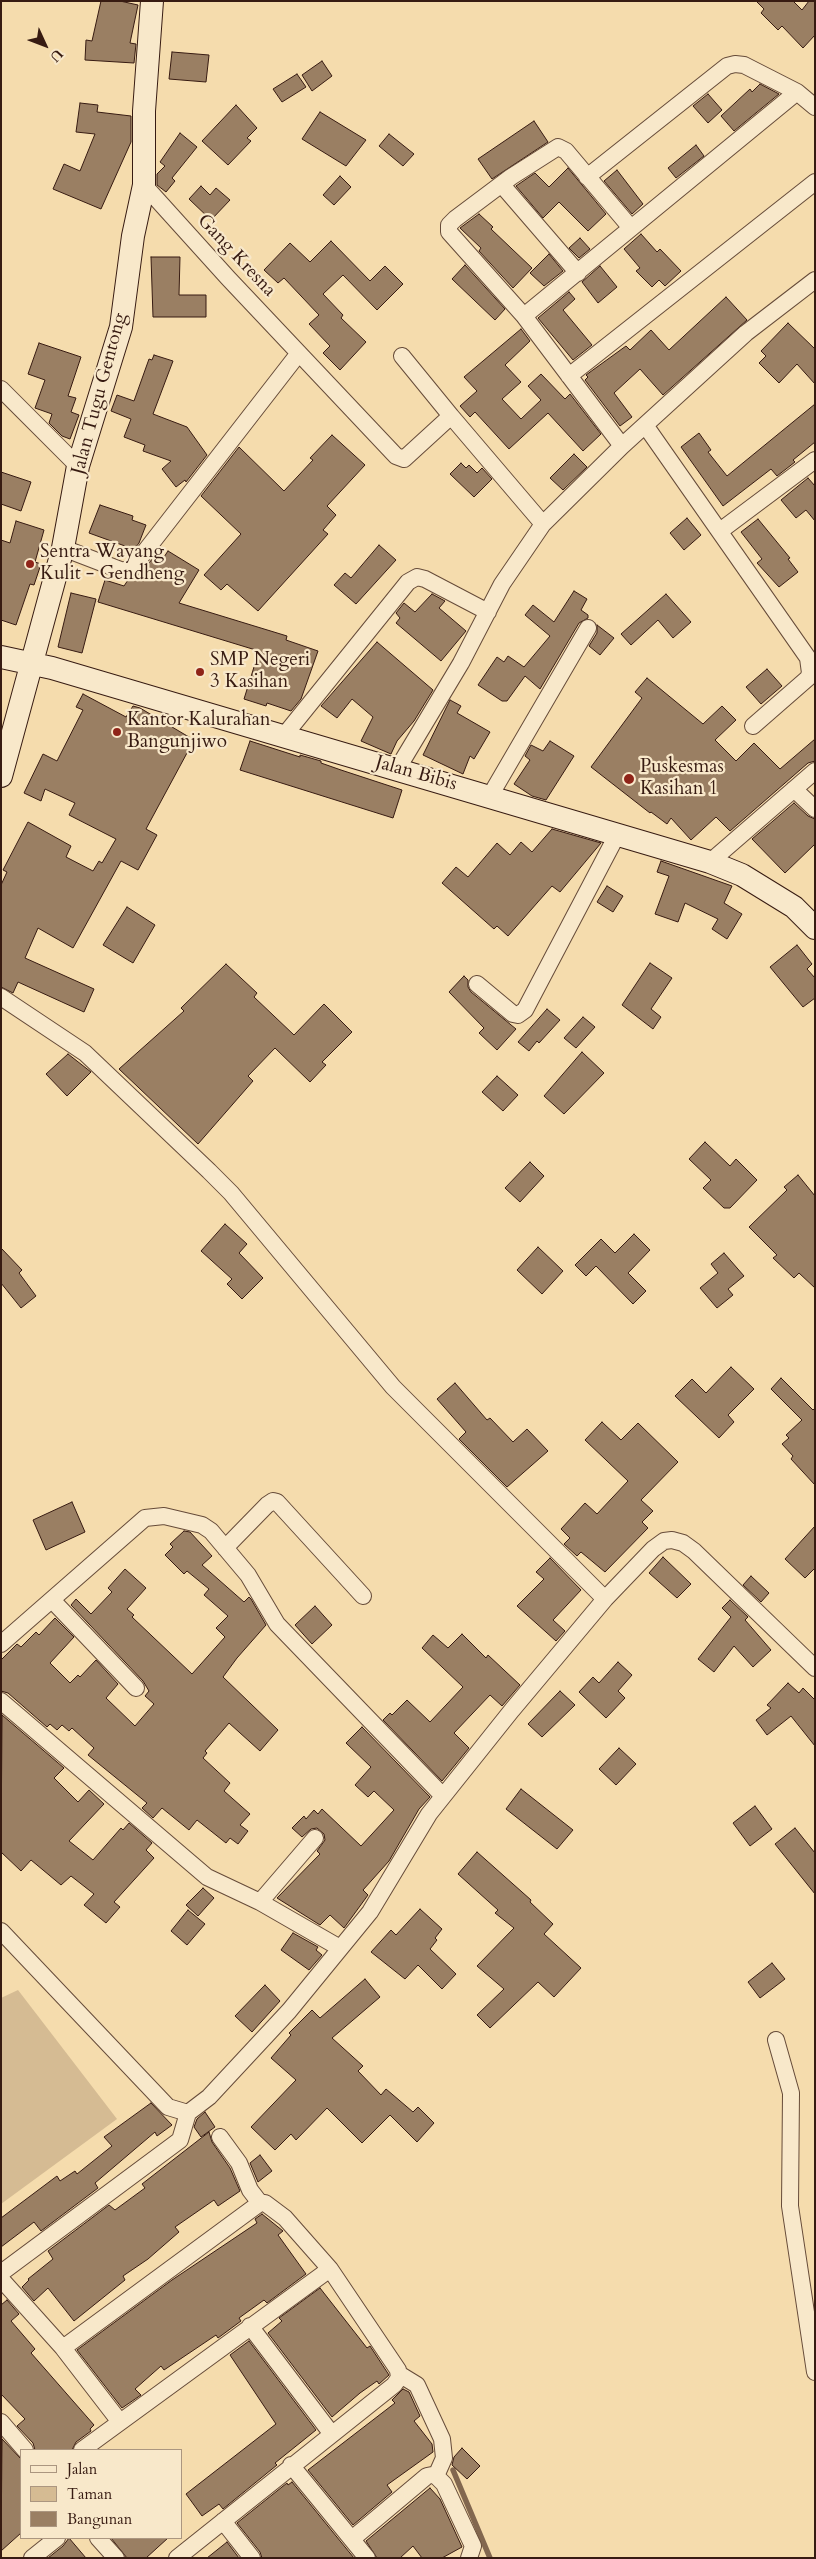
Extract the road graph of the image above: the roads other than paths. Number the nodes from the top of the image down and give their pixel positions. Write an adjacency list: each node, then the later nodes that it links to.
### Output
1 (152, 1): 6 (main road, Jalan Tugu Gentong)
2 (797, 92): 3 (street); 4 (street); 8 (street)
3 (815, 107)
4 (586, 176): 7 (street); 8 (street)
5 (815, 182): 14 (street)
6 (144, 185): 12 (street, Gang Kresna); 20 (main road, Jalan Tugu Gentong)
7 (502, 185): 9 (street); 11 (street)
8 (631, 228): 9 (street)
9 (578, 273): 11 (street)
10 (815, 280): 17 (street)
11 (524, 316): 14 (street)
12 (300, 353): 16 (street, Gang Kresna); 23 (street)
13 (402, 356): 16 (street)
14 (569, 376): 18 (street)
15 (1, 389): 20 (street)
16 (451, 416): 21 (street)
17 (645, 425): 18 (street); 22 (street)
18 (622, 446): 21 (street)
19 (815, 460): 22 (street)
20 (78, 466): 23 (main road, Jalan Tugu Gentong)
21 (543, 524): 24 (street)
22 (720, 531): 28 (street)
23 (63, 548): 27 (main road, Jalan Tugu Gentong)
24 (488, 612): 29 (street); 30 (street)
25 (588, 628): 34 (street)
26 (1, 657): 27 (main road, Jalan Bibis)
27 (31, 663): 29 (main road, Jalan Bibis); 32 (main road, Jalan Tugu Gentong)
28 (753, 726)
29 (283, 737): 30 (main road, Jalan Bibis)
30 (398, 768): 34 (main road, Jalan Bibis)
31 (815, 771): 33 (street)
32 (1, 776)
33 (794, 789): 35 (street); 37 (street)
34 (490, 796): 36 (main road, Jalan Bibis)
35 (815, 809)
36 (617, 835): 37 (main road, Jalan Bibis); 39 (street)
37 (710, 862): 38 (main road, Jalan Bibis)
38 (815, 928)
39 (477, 984)
40 (1, 998): 43 (street)
41 (224, 1548): 42 (street); 44 (street); 49 (street)
42 (364, 1596)
43 (605, 1599): 46 (street); 49 (street)
44 (52, 1600): 45 (street); 47 (street)
45 (1, 1644)
46 (815, 1668)
47 (136, 1688)
48 (1, 1701): 51 (street)
49 (443, 1796): 53 (street)
50 (315, 1838): 51 (street)
51 (260, 1902): 53 (street)
52 (1, 1931): 55 (street)
53 (340, 1948): 55 (street)
54 (776, 2040): 63 (street)
55 (188, 2113): 59 (street)
56 (220, 2137): 57 (street)
57 (260, 2203): 58 (street); 62 (street)
58 (330, 2268): 61 (street); 64 (street)
59 (1, 2273)
60 (1, 2279): 62 (street)
61 (250, 2326): 66 (street); 67 (street)
62 (63, 2348): 66 (street)
63 (815, 2372)
64 (399, 2374): 67 (street); 71 (street)
65 (1, 2422): 68 (street)
66 (120, 2422): 69 (street)
67 (332, 2433): 70 (street)
68 (24, 2449)
69 (83, 2449)
70 (291, 2465): 72 (street); 75 (street)
71 (436, 2476): 75 (street); 81 (street)
72 (222, 2521): 78 (street); 79 (street)
73 (56, 2539): 76 (street)
74 (99, 2539): 77 (street)
75 (352, 2539): 80 (street)
76 (32, 2558)
77 (116, 2558)
78 (177, 2558)
79 (252, 2558)
80 (367, 2558)
81 (469, 2558)

